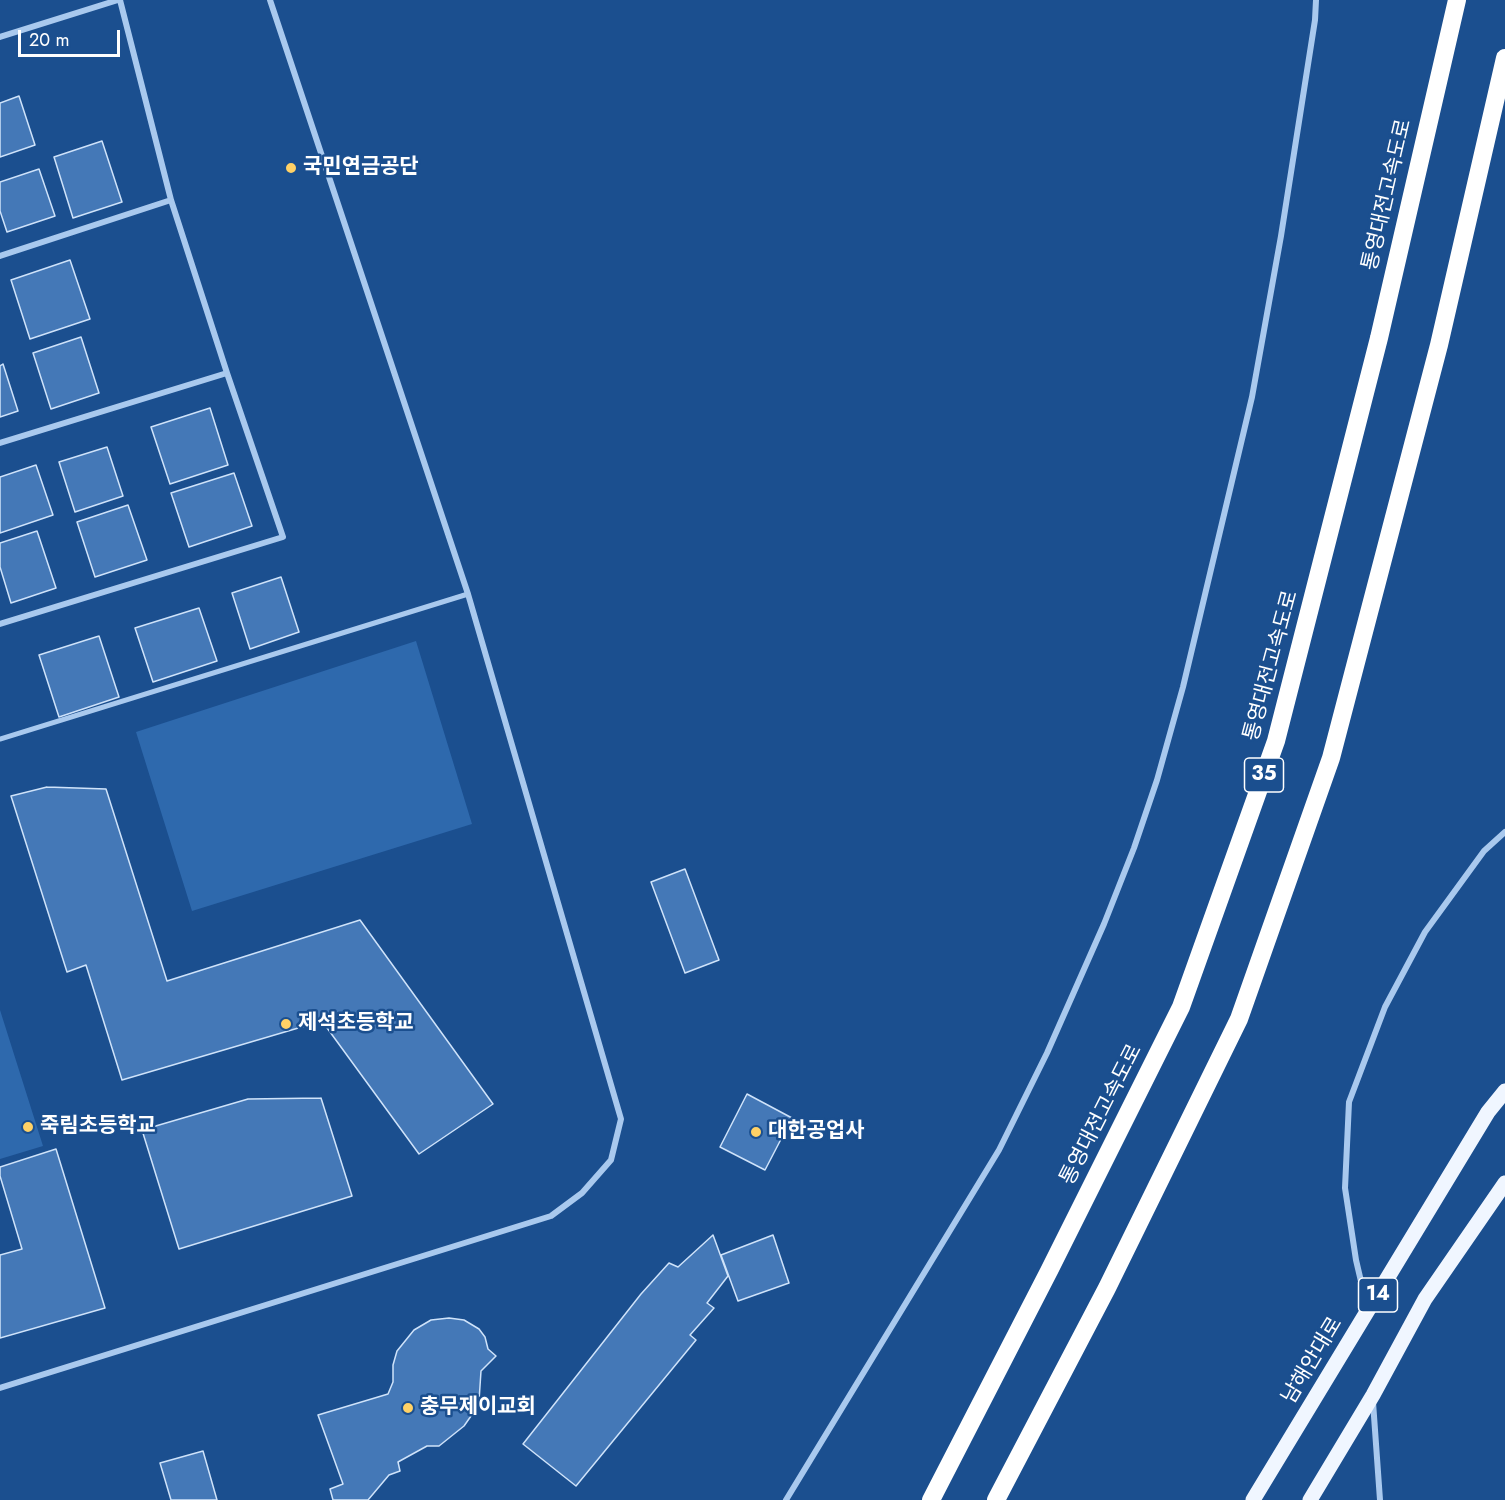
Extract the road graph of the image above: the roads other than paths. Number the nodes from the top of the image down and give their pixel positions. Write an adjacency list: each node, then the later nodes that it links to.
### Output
1 (119, 0): 5 (street); 7 (street)
2 (270, 0): 11 (street)
3 (1316, 0): 20 (street)
4 (1456, 0): 21 (highway, 통영대전고속도로 / 35)
5 (0, 37)
6 (1505, 58): 22 (highway)
7 (171, 200): 8 (street); 9 (street)
8 (0, 256)
9 (227, 373): 10 (street); 12 (street)
10 (0, 443)
11 (468, 594): 13 (street); 18 (street)
12 (0, 624)
13 (0, 739)
14 (1505, 832): 17 (street)
15 (1505, 1091): 17 (main road, 남해안대로 / 14)
16 (1505, 1183): 19 (main road, 14)
17 (1368, 1311): 23 (main road, 남해안대로 / 14)
18 (0, 1388)
19 (1373, 1395): 24 (main road, 14); 25 (street)
20 (786, 1500)
21 (931, 1500)
22 (996, 1500)
23 (1253, 1500)
24 (1310, 1500)
25 (1380, 1500)

